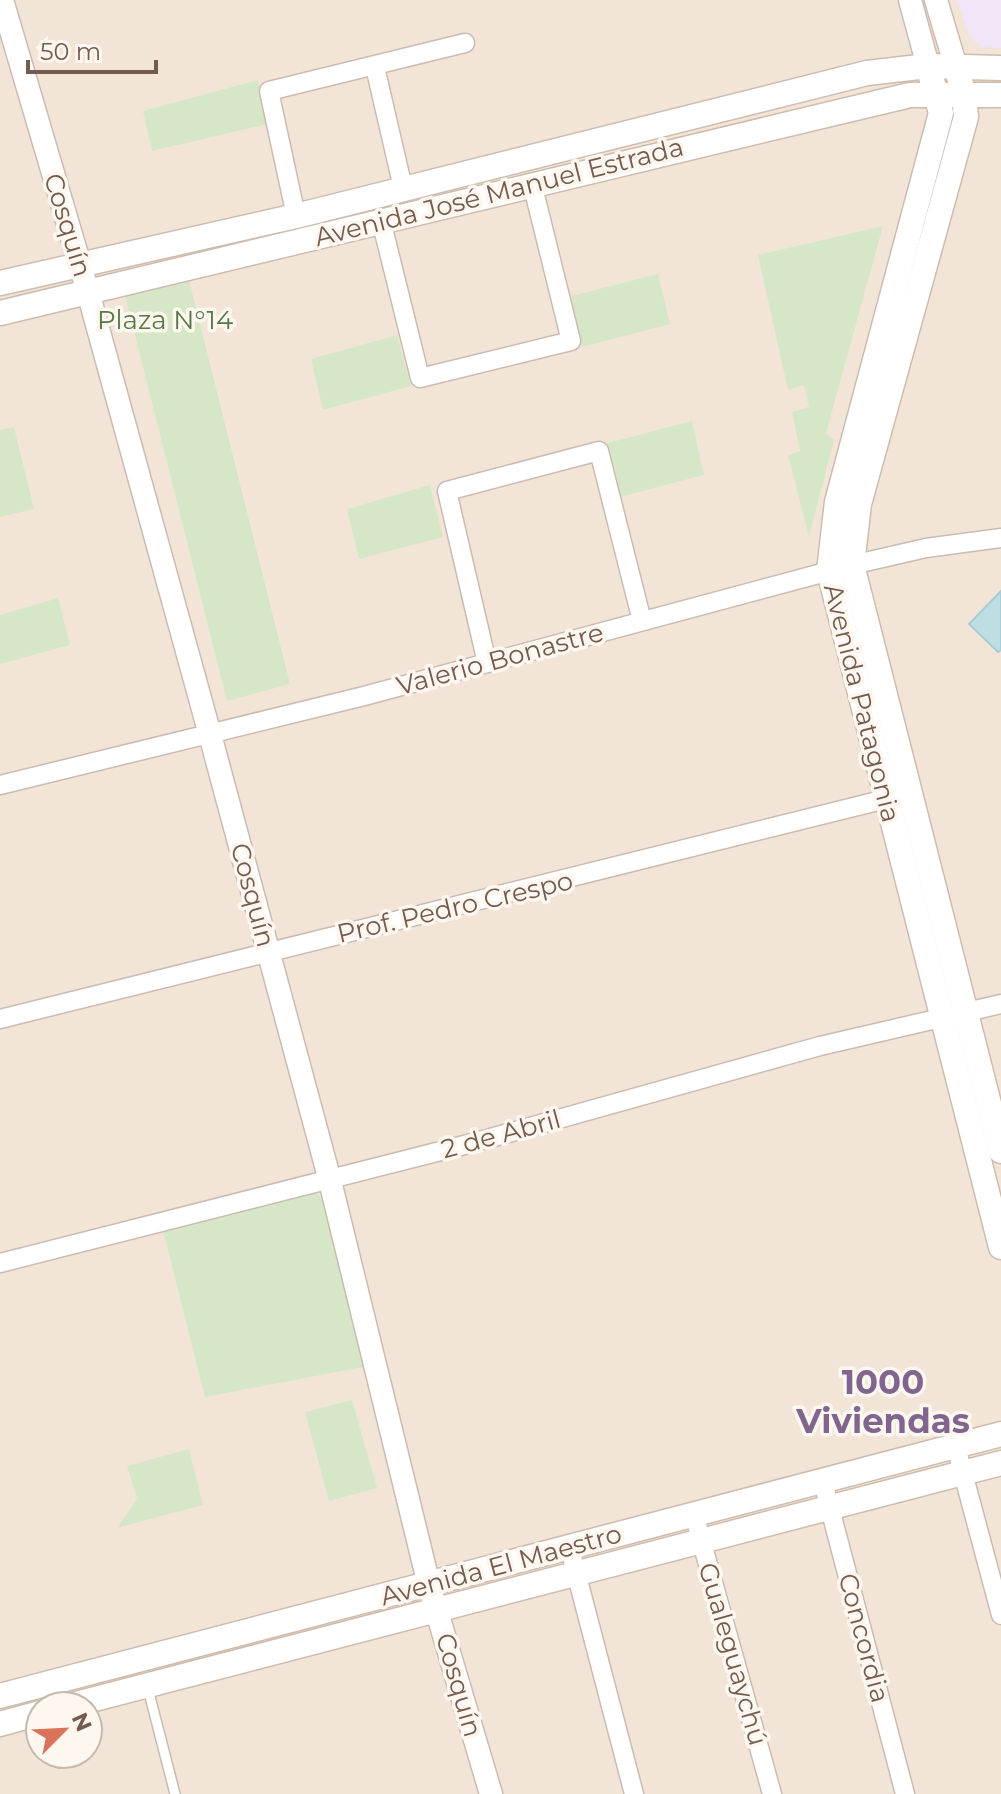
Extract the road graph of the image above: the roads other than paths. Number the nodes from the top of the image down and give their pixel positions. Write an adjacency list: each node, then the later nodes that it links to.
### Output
1 (2, 0): 16 (street, Cosquín)
2 (910, 0): 5 (street)
3 (936, 0): 7 (street)
4 (465, 43): 6 (street)
5 (928, 66): 7 (main road, Avenida José Manuel Estrada); 9 (main road, Avenida Patagonia); 13 (main road, Avenida José Manuel Estrada)
6 (375, 67): 13 (street); 14 (street)
7 (956, 67): 8 (main road, Avenida José Manuel Estrada); 10 (main road, Avenida Patagonia)
8 (1001, 68)
9 (937, 94): 10 (main road, Avenida José Manuel Estrada); 12 (main road, Avenida José Manuel Estrada); 21 (main road, Avenida Patagonia)
10 (964, 94): 11 (main road, Avenida José Manuel Estrada); 21 (main road, Avenida Patagonia)
11 (1001, 95)
12 (532, 183): 15 (main road, Avenida José Manuel Estrada); 15 (street)
13 (403, 188): 14 (main road, Avenida José Manuel Estrada)
14 (296, 216): 16 (main road, Avenida José Manuel Estrada)
15 (381, 220): 18 (main road, Avenida José Manuel Estrada)
16 (79, 265): 17 (main road, Avenida José Manuel Estrada); 18 (street, Cosquín)
17 (0, 283)
18 (88, 292): 19 (main road, Avenida José Manuel Estrada); 24 (street, Cosquín)
19 (0, 313)
20 (1001, 538): 21 (street, Valerio Bonastre)
21 (840, 568): 22 (street, Valerio Bonastre); 26 (main road, Avenida Patagonia)
22 (642, 621): 23 (street, Valerio Bonastre); 23 (street)
23 (487, 663): 24 (street, Valerio Bonastre)
24 (209, 731): 25 (street, Valerio Bonastre); 27 (street, Cosquín)
25 (0, 785)
26 (897, 796): 27 (street, Prof. Pedro Crespo); 29 (main road, Avenida Patagonia)
27 (268, 951): 30 (street, Prof. Pedro Crespo); 32 (street, Cosquín)
28 (1001, 1004): 29 (street, 2 de Abril)
29 (954, 1016): 31 (main road, Avenida Patagonia); 32 (street, 2 de Abril); 33 (main road, Avenida Patagonia)
30 (0, 1019)
31 (1001, 1151)
32 (329, 1177): 34 (street, 2 de Abril); 45 (street, Cosquín)
33 (1001, 1247)
34 (0, 1263)
35 (1001, 1434): 36 (main road, Avenida El Maestro)
36 (956, 1447): 38 (street); 39 (main road, Avenida El Maestro)
37 (1001, 1463): 38 (main road, Avenida El Maestro)
38 (964, 1473): 40 (main road, Avenida El Maestro); 47 (street)
39 (823, 1482): 40 (street, Concordia); 41 (main road, Avenida El Maestro)
40 (831, 1510): 42 (main road, Avenida El Maestro); 58 (street, Concordia)
41 (694, 1514): 42 (street, Gualeguaychú); 43 (main road, Avenida El Maestro)
42 (702, 1542): 44 (main road, Avenida El Maestro); 57 (street, Gualeguaychú)
43 (569, 1547): 44 (street); 45 (main road, Avenida El Maestro)
44 (577, 1574): 46 (main road, Avenida El Maestro); 56 (street)
45 (429, 1585): 46 (street, Cosquín); 48 (main road, Avenida El Maestro)
46 (437, 1609): 49 (main road, Avenida El Maestro); 55 (street, Cosquín)
47 (1001, 1615)
48 (140, 1659): 49 (lane); 50 (main road, Avenida El Maestro)
49 (148, 1685): 51 (main road, Avenida El Maestro); 54 (lane)
50 (0, 1696)
51 (104, 1697)
52 (24, 1717): 53 (main road)
53 (0, 1724)
54 (175, 1794)
55 (491, 1794)
56 (634, 1794)
57 (772, 1794)
58 (905, 1794)

